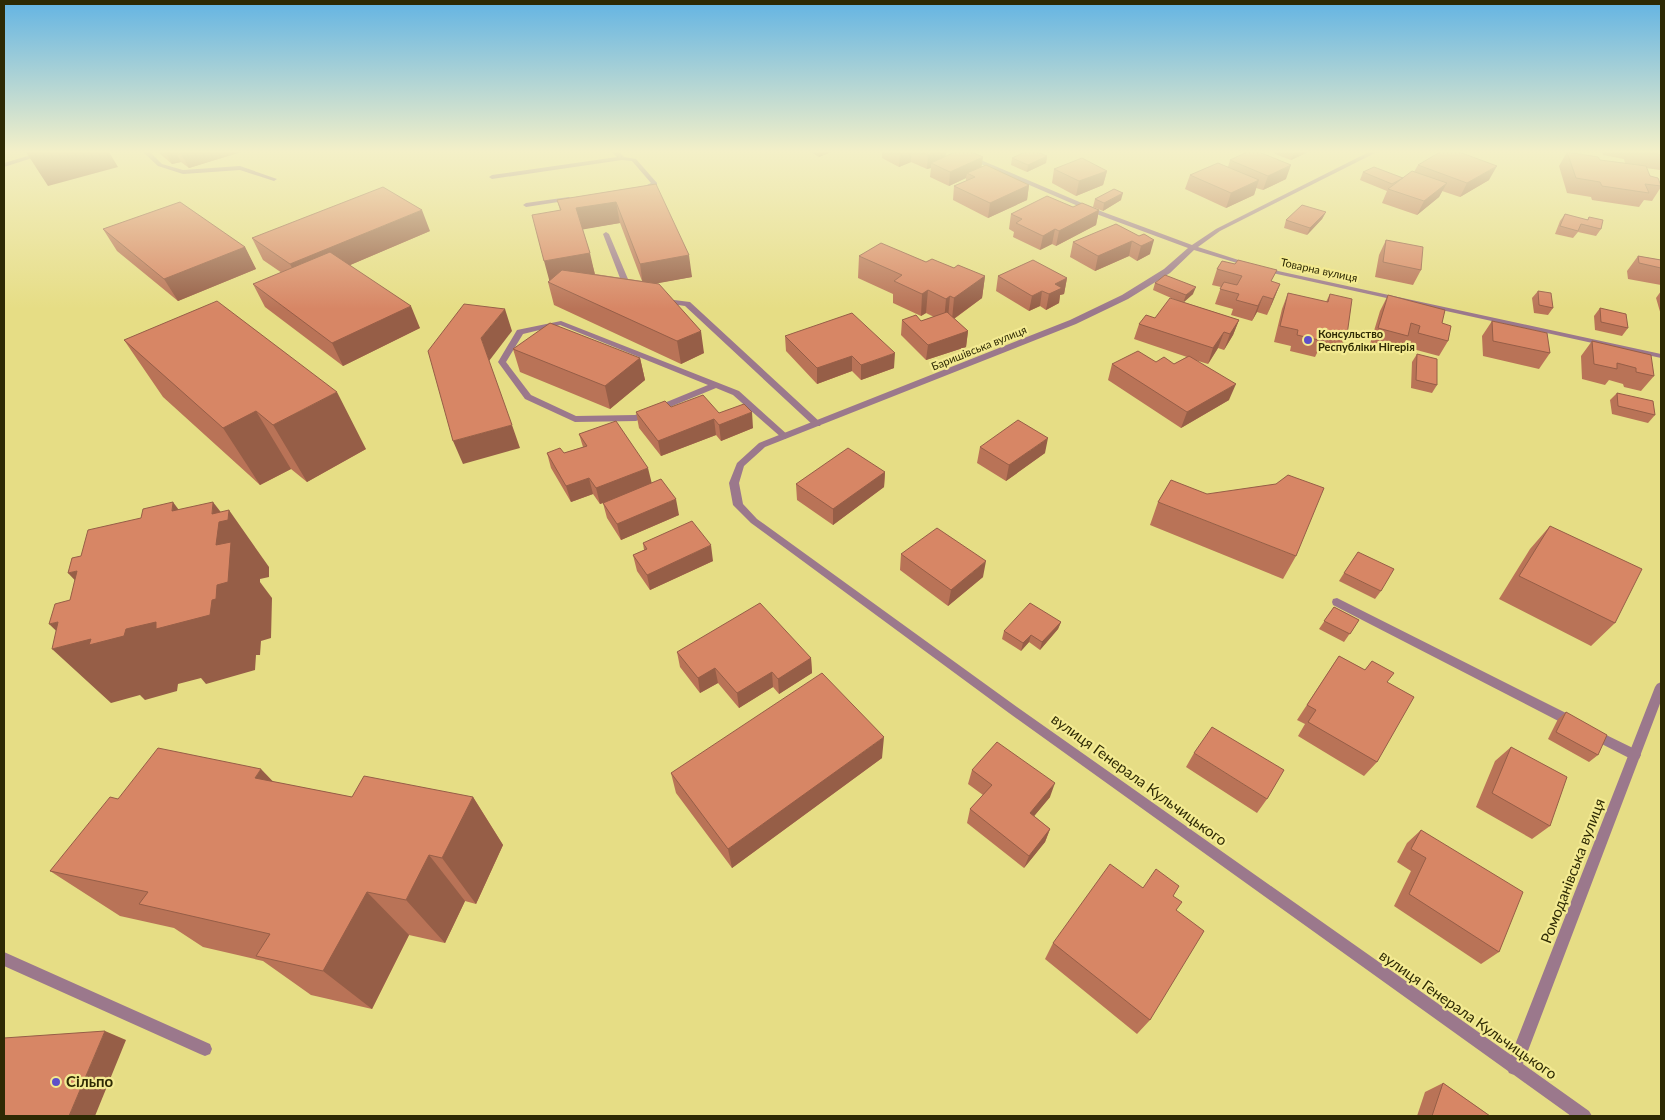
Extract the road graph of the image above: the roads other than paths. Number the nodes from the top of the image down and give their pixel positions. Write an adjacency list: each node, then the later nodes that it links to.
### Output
1 (531, 204): 4 (street)
2 (1074, 204): 6 (street, Товарна вулиця)
3 (1269, 204): 6 (street, Баришівська вулиця)
4 (526, 205)
5 (606, 234): 8 (street)
6 (1191, 249): 11 (street, Товарна вулиця); 13 (street, Баришівська вулиця)
7 (621, 293): 8 (street)
8 (630, 294): 9 (street)
9 (640, 296)
10 (649, 298): 13 (street)
11 (1661, 356)
12 (715, 384): 12 (street); 14 (street)
13 (817, 424): 14 (street, Баришівська вулиця)
14 (785, 436): 15 (street, Баришівська вулиця)
15 (762, 445): 21 (street, вулиця Генерала Кульчицького)
16 (1337, 602): 18 (street)
17 (1661, 687): 18 (street, Ромоданівська вулиця)
18 (1635, 755): 21 (street, Ромоданівська вулиця)
19 (4, 959): 20 (street)
20 (205, 1049)
21 (1514, 1068): 22 (street, вулиця Генерала Кульчицького)
22 (1584, 1116)

